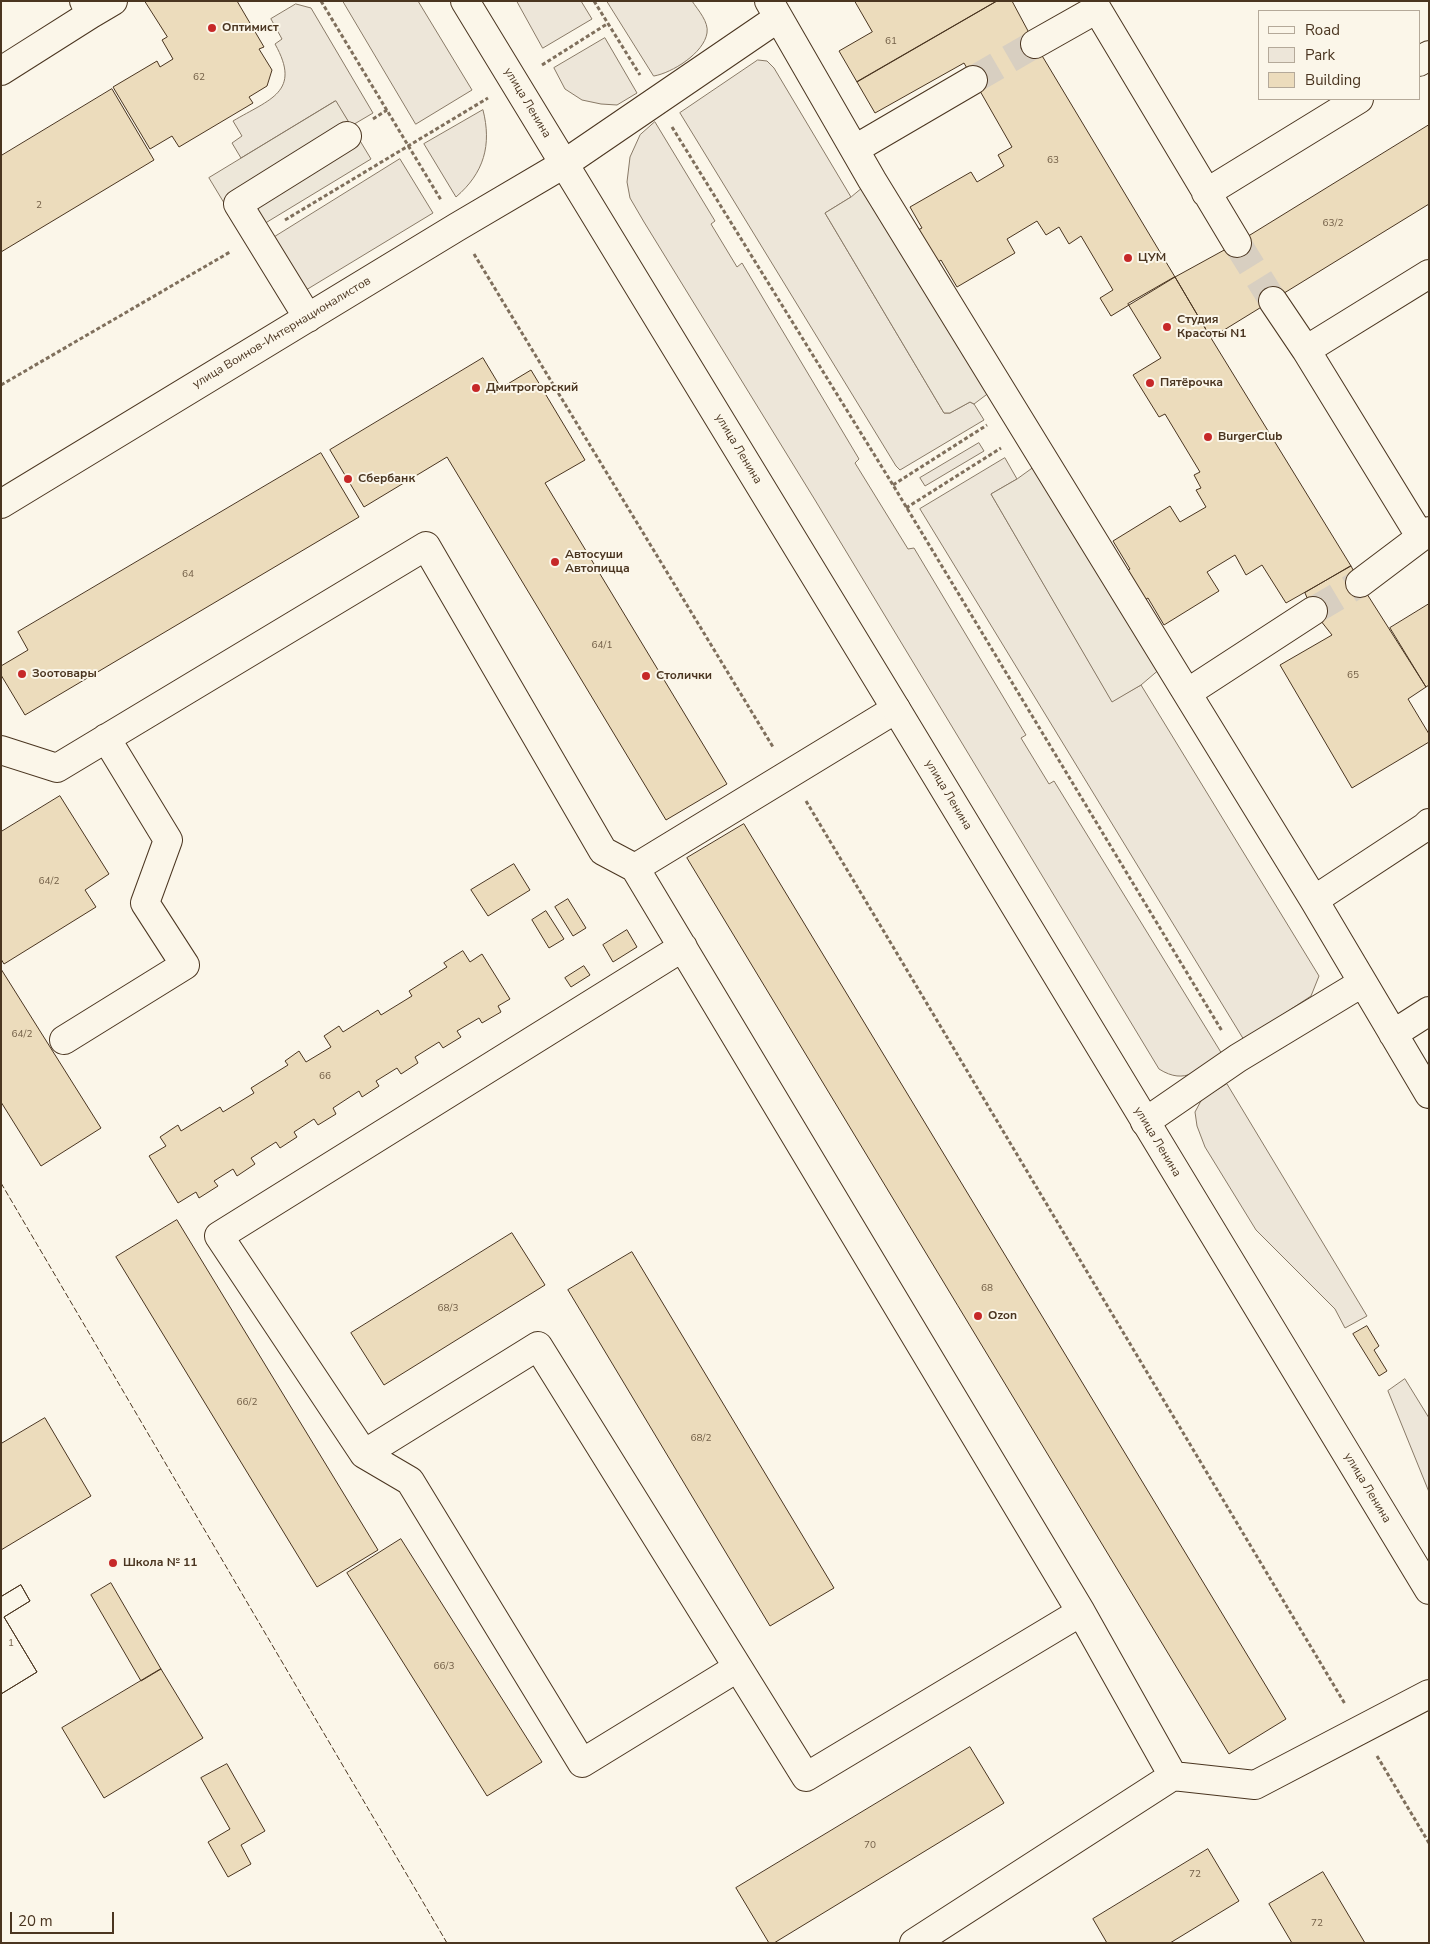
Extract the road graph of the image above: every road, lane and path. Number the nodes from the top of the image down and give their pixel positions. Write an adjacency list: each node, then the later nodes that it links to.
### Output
1 (321, 1): 15 (path)
2 (465, 1): 11 (main road, улица Ленина)
3 (594, 1): 7 (path)
4 (96, 5): 9 (main road)
5 (1094, 5): 8 (main road); 18 (main road)
6 (774, 10): 13 (main road, улица Воинов-Интернационалистов); 16 (main road)
7 (607, 24): 11 (path); 13 (path)
8 (1035, 44)
9 (1, 71)
10 (973, 80): 16 (main road)
11 (514, 82): 15 (path); 17 (main road, улица Ленина)
12 (1356, 100): 18 (main road)
13 (657, 101): 17 (main road, улица Воинов-Интернационалистов); 28 (path)
14 (347, 136): 20 (main road)
15 (409, 146): 19 (path); 20 (path)
16 (855, 149): 27 (main road)
17 (564, 164): 19 (main road, улица Воинов-Интернационалистов); 35 (main road, улица Ленина)
18 (1206, 193): 21 (main road)
19 (457, 227): 24 (main road, улица Воинов-Интернационалистов); 38 (path)
20 (258, 236): 24 (main road); 26 (path)
21 (1237, 243)
22 (1429, 274): 25 (main road)
23 (1273, 301): 25 (main road)
24 (308, 318): 29 (main road, улица Воинов-Интернационалистов)
25 (1306, 350): 31 (main road)
26 (1, 385)
27 (1020, 420): 28 (path); 30 (path); 34 (main road)
28 (893, 485): 30 (path)
29 (1, 504)
30 (906, 508): 47 (path)
31 (1425, 534): 32 (main road)
32 (1360, 583)
33 (1313, 611): 34 (main road)
34 (1187, 693): 41 (main road)
35 (896, 709): 38 (main road); 49 (main road, улица Ленина)
36 (106, 738): 37 (main road); 40 (main road); 46 (main road)
37 (1, 750)
38 (790, 774): 40 (main road); 55 (path)
39 (1429, 823): 41 (main road)
40 (635, 868): 42 (main road)
41 (1314, 900): 43 (main road)
42 (683, 947): 50 (main road); 52 (main road)
43 (1362, 983): 45 (main road); 47 (main road)
44 (1429, 1011): 45 (main road)
45 (1393, 1034): 48 (main road)
46 (64, 1040)
47 (1238, 1058): 49 (main road)
48 (1429, 1094)
49 (1145, 1122): 51 (main road, улица Ленина)
50 (364, 1454): 53 (main road); 53 (main road)
51 (1429, 1590)
52 (1081, 1612): 53 (main road); 56 (main road)
53 (737, 1668)
54 (1429, 1694): 55 (main road)
55 (1361, 1729): 56 (main road); 57 (path)
56 (1173, 1776): 58 (main road)
57 (1429, 1843)
58 (914, 1943)

